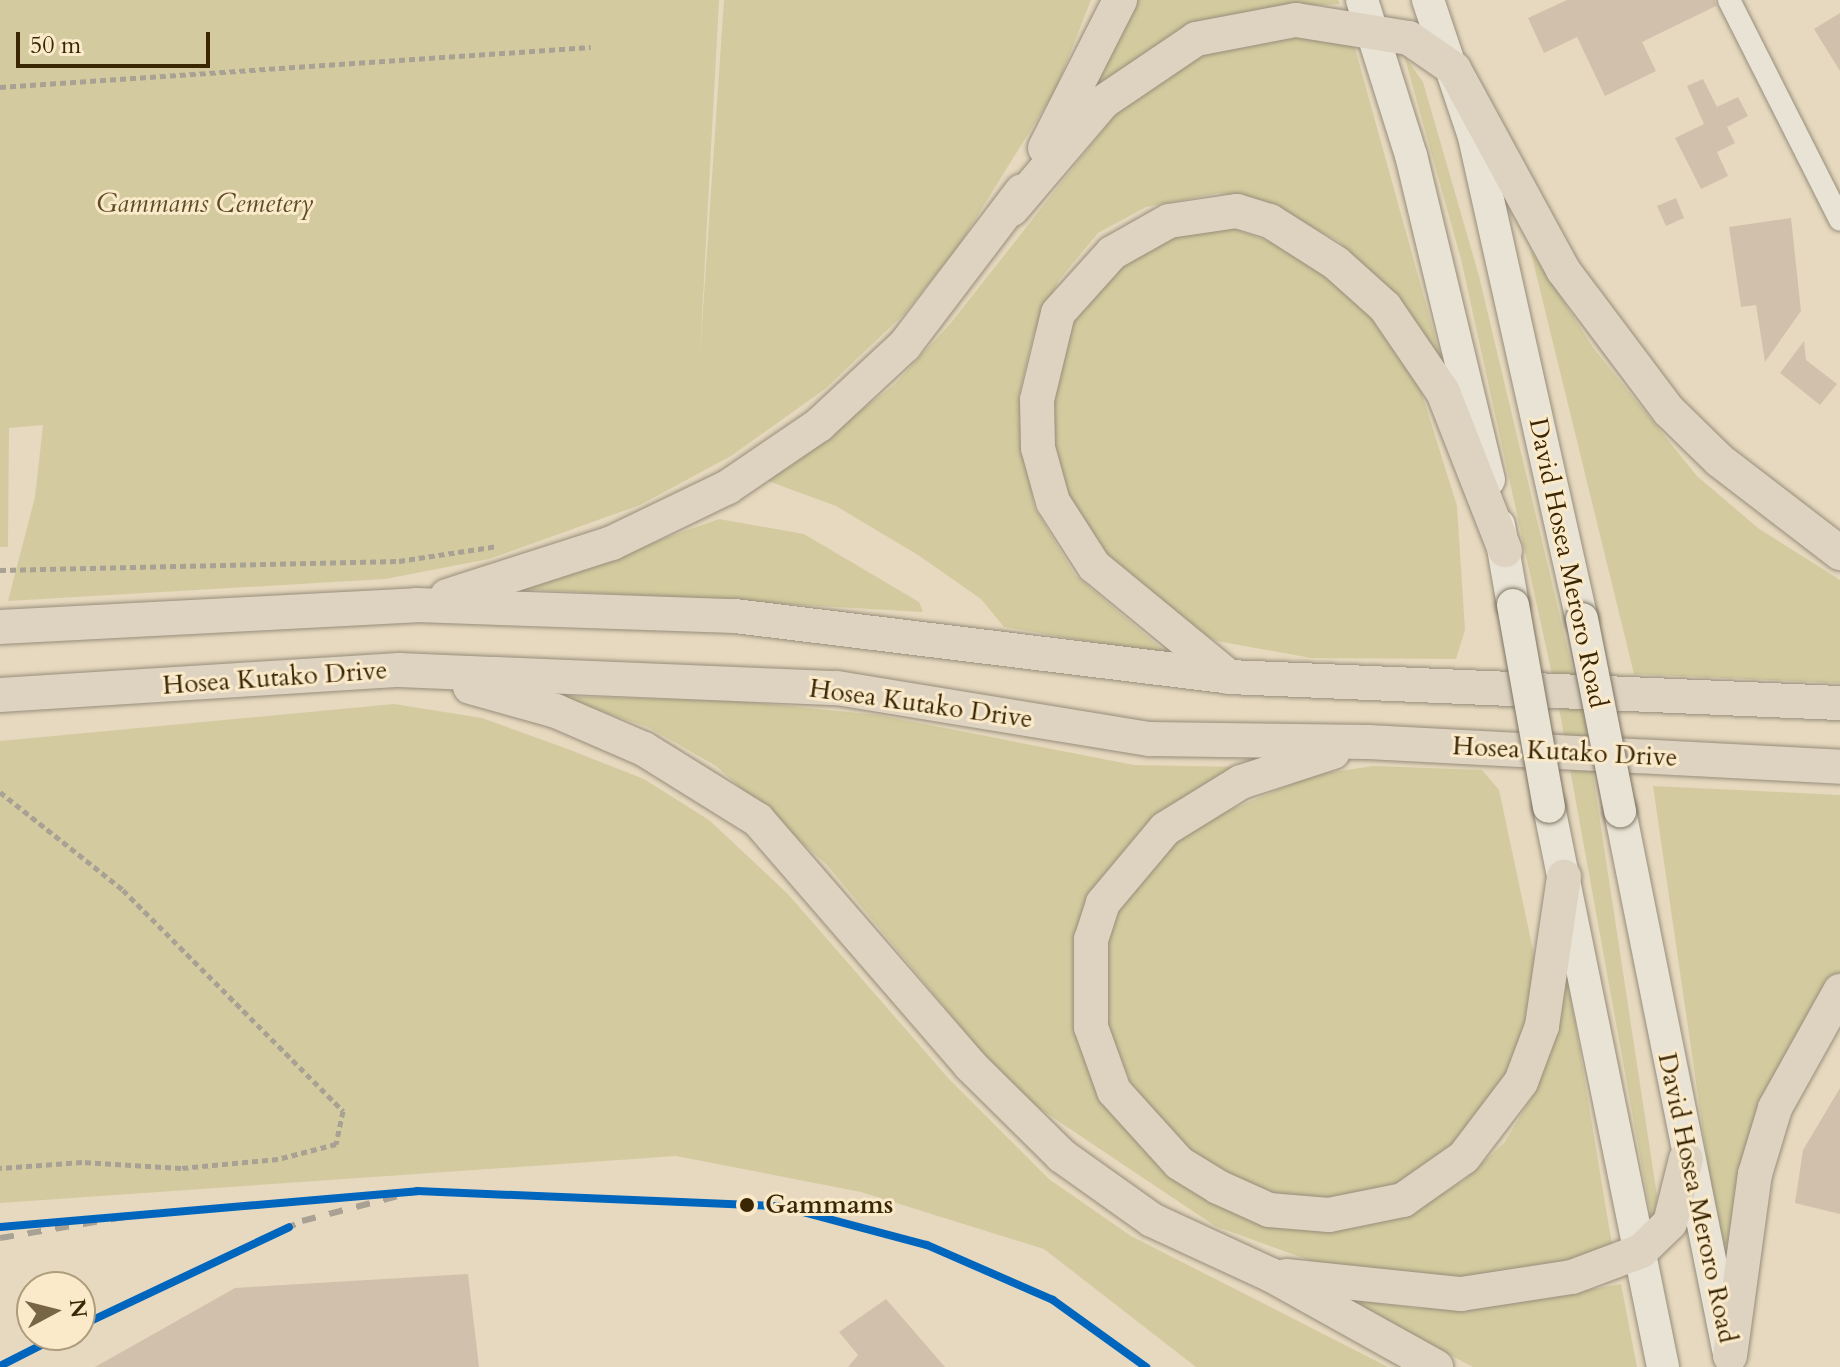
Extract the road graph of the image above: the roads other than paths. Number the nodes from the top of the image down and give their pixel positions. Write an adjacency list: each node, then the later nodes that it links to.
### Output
1 (1120, 0): 6 (main road)
2 (1428, 0): 5 (main road, David Hosea Meroro Road)
3 (1729, 0): 7 (street)
4 (1366, 14): 5 (main road); 6 (main road); 8 (main road)
5 (1454, 69): 9 (main road); 20 (main road, David Hosea Meroro Road, bridge)
6 (1012, 209): 10 (main road)
7 (1840, 220)
8 (1505, 550): 13 (main road); 18 (main road, bridge)
9 (1840, 553)
10 (416, 605): 11 (main road); 13 (main road)
11 (0, 627)
12 (399, 670): 14 (main road, Hosea Kutako Drive); 16 (main road, Hosea Kutako Drive); 22 (main road)
13 (1229, 677): 15 (main road)
14 (0, 695)
15 (1840, 703)
16 (1368, 742): 17 (main road, Hosea Kutako Drive); 18 (main road)
17 (1840, 767)
18 (1564, 877): 21 (main road)
19 (1840, 991): 23 (main road)
20 (1686, 1159): 21 (main road); 23 (main road, David Hosea Meroro Road)
21 (1641, 1251): 22 (main road); 25 (main road)
22 (1271, 1275): 24 (main road)
23 (1731, 1362)
24 (1436, 1367)
25 (1663, 1367)

